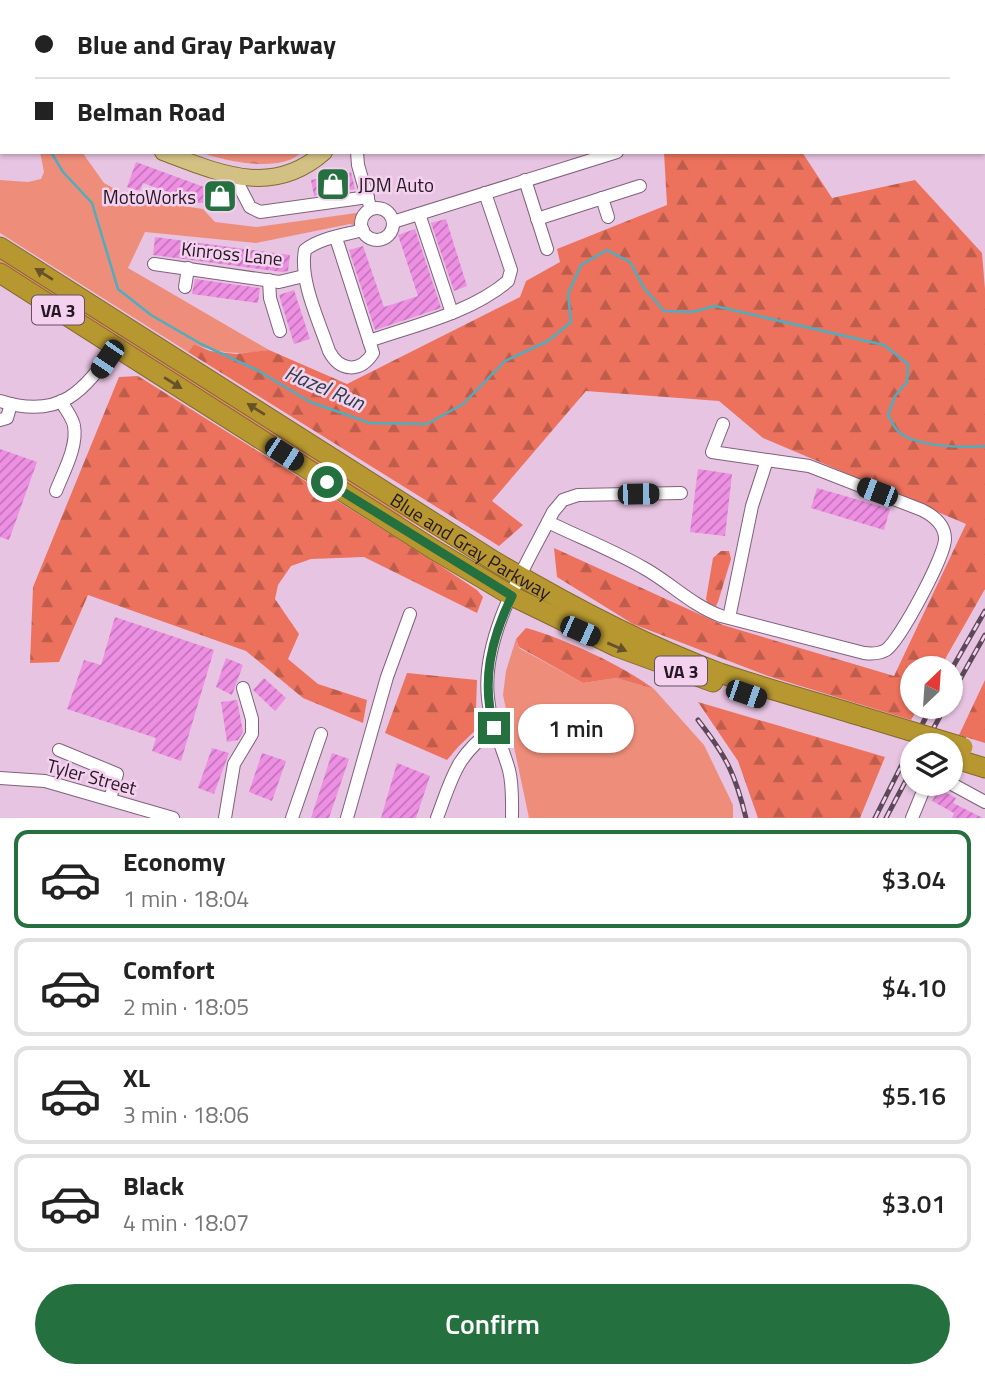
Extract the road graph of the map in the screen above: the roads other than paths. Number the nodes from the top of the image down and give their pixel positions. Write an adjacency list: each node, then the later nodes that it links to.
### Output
1 (169, 154): 5 (main road)
2 (321, 154): 5 (main road)
3 (357, 154): 10 (street)
4 (610, 154): 6 (street)
5 (233, 176): 10 (street)
6 (525, 180): 8 (street); 13 (street)
7 (640, 186): 9 (street)
8 (485, 193): 11 (street); 25 (street)
9 (602, 198): 12 (street); 13 (street)
10 (369, 203): 14 (street); 15 (street)
11 (419, 214): 14 (street); 25 (street)
12 (608, 217)
13 (537, 219): 18 (street)
14 (393, 222): 15 (street)
15 (363, 230): 16 (street)
16 (336, 238): 22 (street); 27 (street)
17 (0, 247): 37 (highway, Blue and Gray Parkway / VA 3, one-way to 17)
18 (547, 249)
19 (154, 264): 20 (street, Kinross Lane)
20 (188, 268): 23 (street, Kinross Lane); 24 (street)
21 (0, 273): 28 (highway, Blue and Gray Parkway / VA 3)
22 (304, 276): 23 (street, Kinross Lane); 27 (street)
23 (269, 280): 26 (street)
24 (186, 286)
25 (452, 313): 27 (street)
26 (280, 331)
27 (369, 341)
28 (115, 346): 29 (street); 38 (highway, Blue and Gray Parkway / VA 3, one-way to 38)
29 (61, 401): 30 (street); 34 (street)
30 (6, 402): 31 (street)
31 (0, 420)
32 (723, 424): 33 (street)
33 (767, 460): 40 (street); 40 (street)
34 (56, 491)
35 (681, 493): 36 (street)
36 (548, 522): 37 (street); 40 (street)
37 (521, 577): 38 (street); 42 (highway, Blue and Gray Parkway / VA 3)
38 (512, 596): 42 (highway, Blue and Gray Parkway / VA 3, one-way to 42); 43 (street)
39 (410, 614): 60 (street)
40 (729, 618)
41 (243, 688): 58 (street)
42 (861, 723): 45 (highway, Blue and Gray Parkway / VA 3, bridge); 46 (highway, Blue and Gray Parkway / VA 3)
43 (494, 728): 61 (street); 62 (street)
44 (321, 734): 59 (street)
45 (900, 736)
46 (900, 740)
47 (60, 750): 55 (street)
48 (985, 754): 49 (highway, Blue and Gray Parkway / VA 3)
49 (963, 755)
50 (963, 758): 51 (highway)
51 (985, 769)
52 (0, 778): 55 (street, Tyler Street)
53 (963, 790): 56 (street)
54 (921, 796): 63 (street)
55 (110, 799): 57 (street, Tyler Street)
56 (985, 802)
57 (173, 818)
58 (225, 818)
59 (292, 818)
60 (347, 818)
61 (437, 818)
62 (512, 818)
63 (912, 818)

